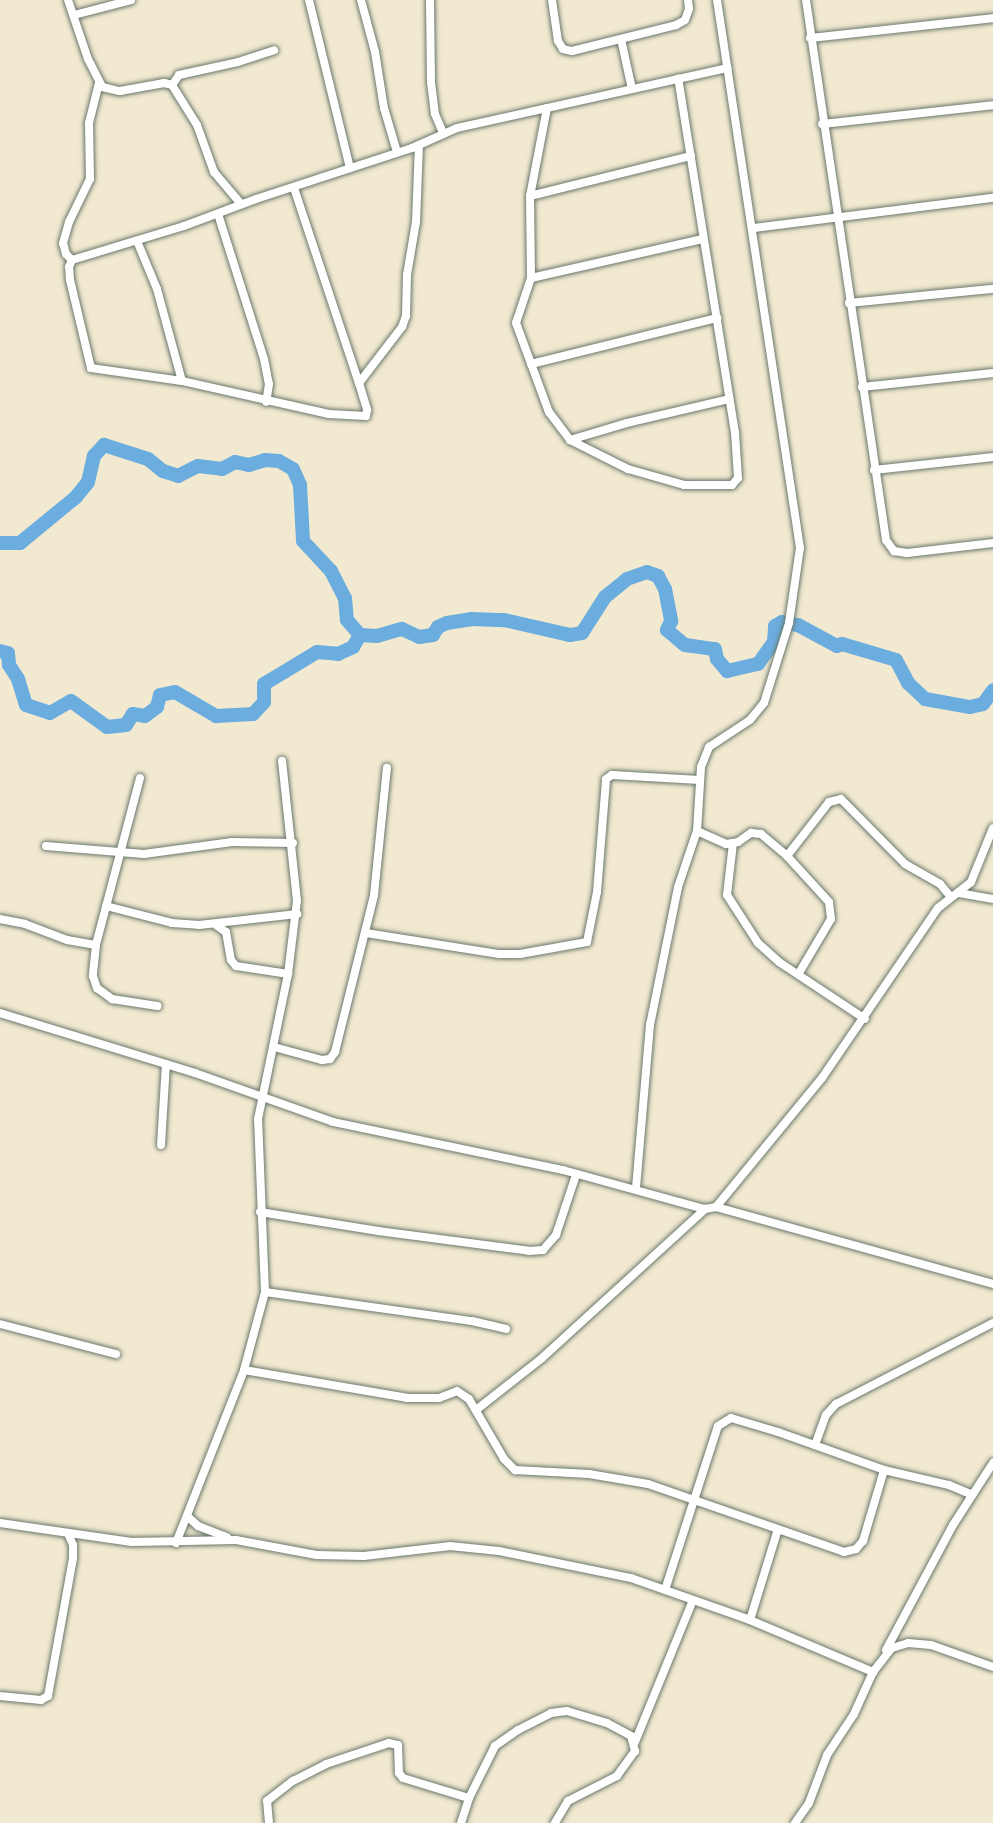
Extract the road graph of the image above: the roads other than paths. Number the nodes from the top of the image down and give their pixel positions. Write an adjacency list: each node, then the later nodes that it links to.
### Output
1 (68, 0): 10 (street)
2 (131, 0): 10 (street)
3 (309, 0): 27 (street)
4 (361, 0): 25 (street)
5 (430, 0): 23 (street)
6 (552, 0): 13 (street)
7 (688, 0): 13 (street)
8 (718, 0): 15 (street)
9 (806, 0): 12 (street)
10 (74, 15): 17 (street)
11 (993, 18): 12 (street)
12 (810, 38): 22 (street)
13 (621, 39): 19 (street)
14 (274, 50): 18 (street)
15 (727, 68): 16 (street); 34 (street)
16 (678, 79): 19 (street); 26 (street)
17 (99, 83): 18 (street); 37 (street)
18 (172, 85): 31 (street)
19 (632, 89): 21 (street)
20 (993, 104): 22 (street)
21 (547, 108): 23 (street); 29 (street)
22 (822, 124): 33 (street)
23 (443, 133): 24 (street)
24 (419, 145): 25 (street); 45 (street)
25 (397, 152): 27 (street)
26 (691, 156): 29 (street); 35 (street)
27 (350, 168): 28 (street)
28 (294, 187): 31 (street); 45 (street)
29 (530, 196): 38 (street)
30 (993, 198): 33 (street)
31 (240, 204): 32 (street)
32 (218, 214): 36 (street); 48 (street)
33 (836, 215): 34 (street); 40 (street)
34 (754, 228): 56 (street)
35 (703, 239): 38 (street); 41 (street)
36 (138, 241): 37 (street); 44 (street)
37 (72, 260): 44 (street)
38 (531, 278): 42 (street)
39 (993, 289): 40 (street)
40 (849, 303): 46 (street)
41 (717, 318): 42 (street); 47 (street)
42 (531, 364): 49 (street)
43 (993, 373): 46 (street)
44 (182, 381): 48 (street)
45 (359, 383): 48 (street)
46 (862, 387): 51 (street)
47 (729, 399): 49 (street); 49 (street)
48 (267, 402)
49 (570, 440)
50 (993, 457): 51 (street)
51 (874, 470): 52 (street)
52 (993, 543)
53 (282, 761): 59 (street)
54 (387, 768): 70 (street)
55 (140, 778): 62 (street)
56 (700, 780): 58 (street); 70 (street)
57 (993, 828): 64 (street)
58 (697, 831): 60 (street); 82 (street)
59 (293, 843): 62 (street); 67 (street)
60 (733, 844): 63 (street); 72 (street)
61 (46, 846): 62 (street)
62 (119, 852): 66 (street)
63 (787, 856): 64 (street); 72 (street)
64 (955, 895): 65 (street); 76 (street)
65 (993, 899)
66 (106, 906): 69 (street); 71 (street)
67 (297, 914): 69 (street); 73 (street)
68 (0, 919): 71 (street)
69 (212, 924): 73 (street)
70 (366, 933): 77 (street)
71 (96, 945): 74 (street)
72 (799, 973): 76 (street)
73 (288, 974): 77 (street)
74 (157, 1006)
75 (0, 1013): 78 (street)
76 (865, 1019): 83 (street)
77 (274, 1046): 79 (street)
78 (166, 1064): 79 (street); 80 (street)
79 (264, 1098): 81 (street); 85 (street)
80 (161, 1145)
81 (576, 1175): 82 (street); 85 (street)
82 (636, 1188): 84 (street)
83 (716, 1207): 84 (street); 86 (street)
84 (705, 1209): 93 (street)
85 (260, 1212): 87 (street)
86 (993, 1284)
87 (265, 1292): 90 (street); 92 (street)
88 (993, 1323): 94 (street)
89 (0, 1324): 91 (street)
90 (506, 1329)
91 (117, 1354)
92 (244, 1370): 93 (street); 99 (street)
93 (476, 1409): 98 (street)
94 (815, 1445): 96 (street); 98 (street)
95 (993, 1463): 97 (street)
96 (884, 1471): 97 (street); 101 (street)
97 (972, 1495): 108 (street)
98 (693, 1501): 101 (street); 105 (street)
99 (187, 1516): 103 (street); 104 (street)
100 (0, 1523): 102 (street)
101 (778, 1529): 107 (street)
102 (68, 1533): 104 (street); 111 (street)
103 (236, 1540): 104 (street); 105 (street)
104 (176, 1543)
105 (665, 1590): 106 (street)
106 (692, 1600): 107 (street); 112 (street)
107 (750, 1620): 110 (street)
108 (883, 1655): 109 (street); 110 (street)
109 (993, 1667)
110 (873, 1672): 117 (street)
111 (0, 1696)
112 (635, 1742): 113 (street); 116 (street)
113 (469, 1798): 114 (street); 115 (street)
114 (269, 1823)
115 (461, 1823)
116 (555, 1823)
117 (795, 1823)

